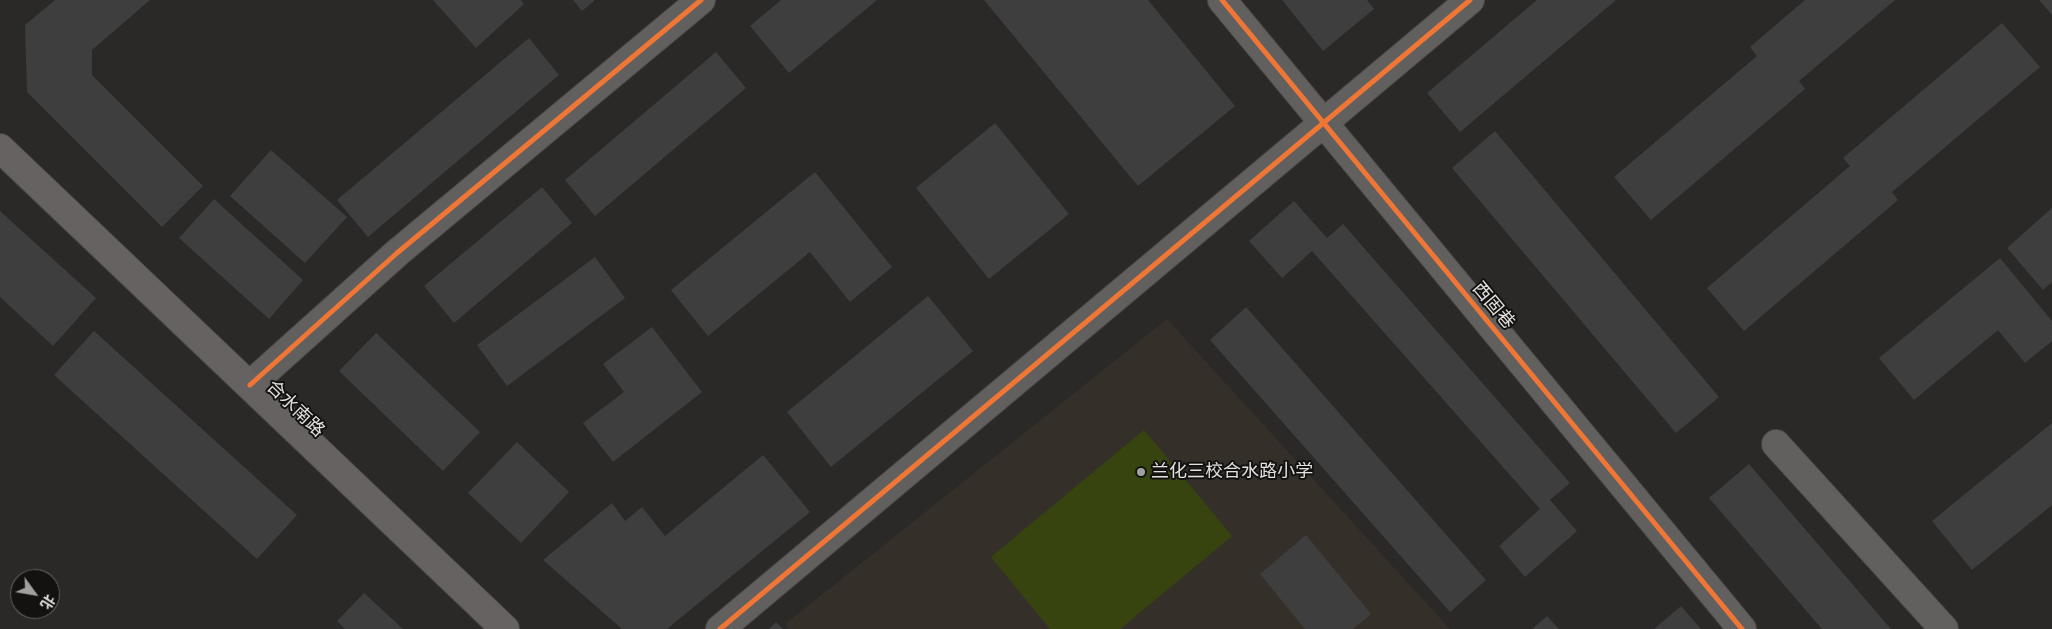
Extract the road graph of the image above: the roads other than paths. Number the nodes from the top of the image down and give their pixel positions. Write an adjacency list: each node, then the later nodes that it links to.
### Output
1 (701, 0): 6 (street)
2 (1222, 0): 4 (street, 西固巷)
3 (1470, 0): 4 (street)
4 (1324, 124): 9 (street); 10 (street, 西固巷)
5 (0, 148): 6 (main road, 合水南路)
6 (250, 385): 8 (main road, 合水南路)
7 (1776, 444): 11 (street)
8 (505, 629)
9 (720, 629)
10 (1742, 629)
11 (1944, 629)

